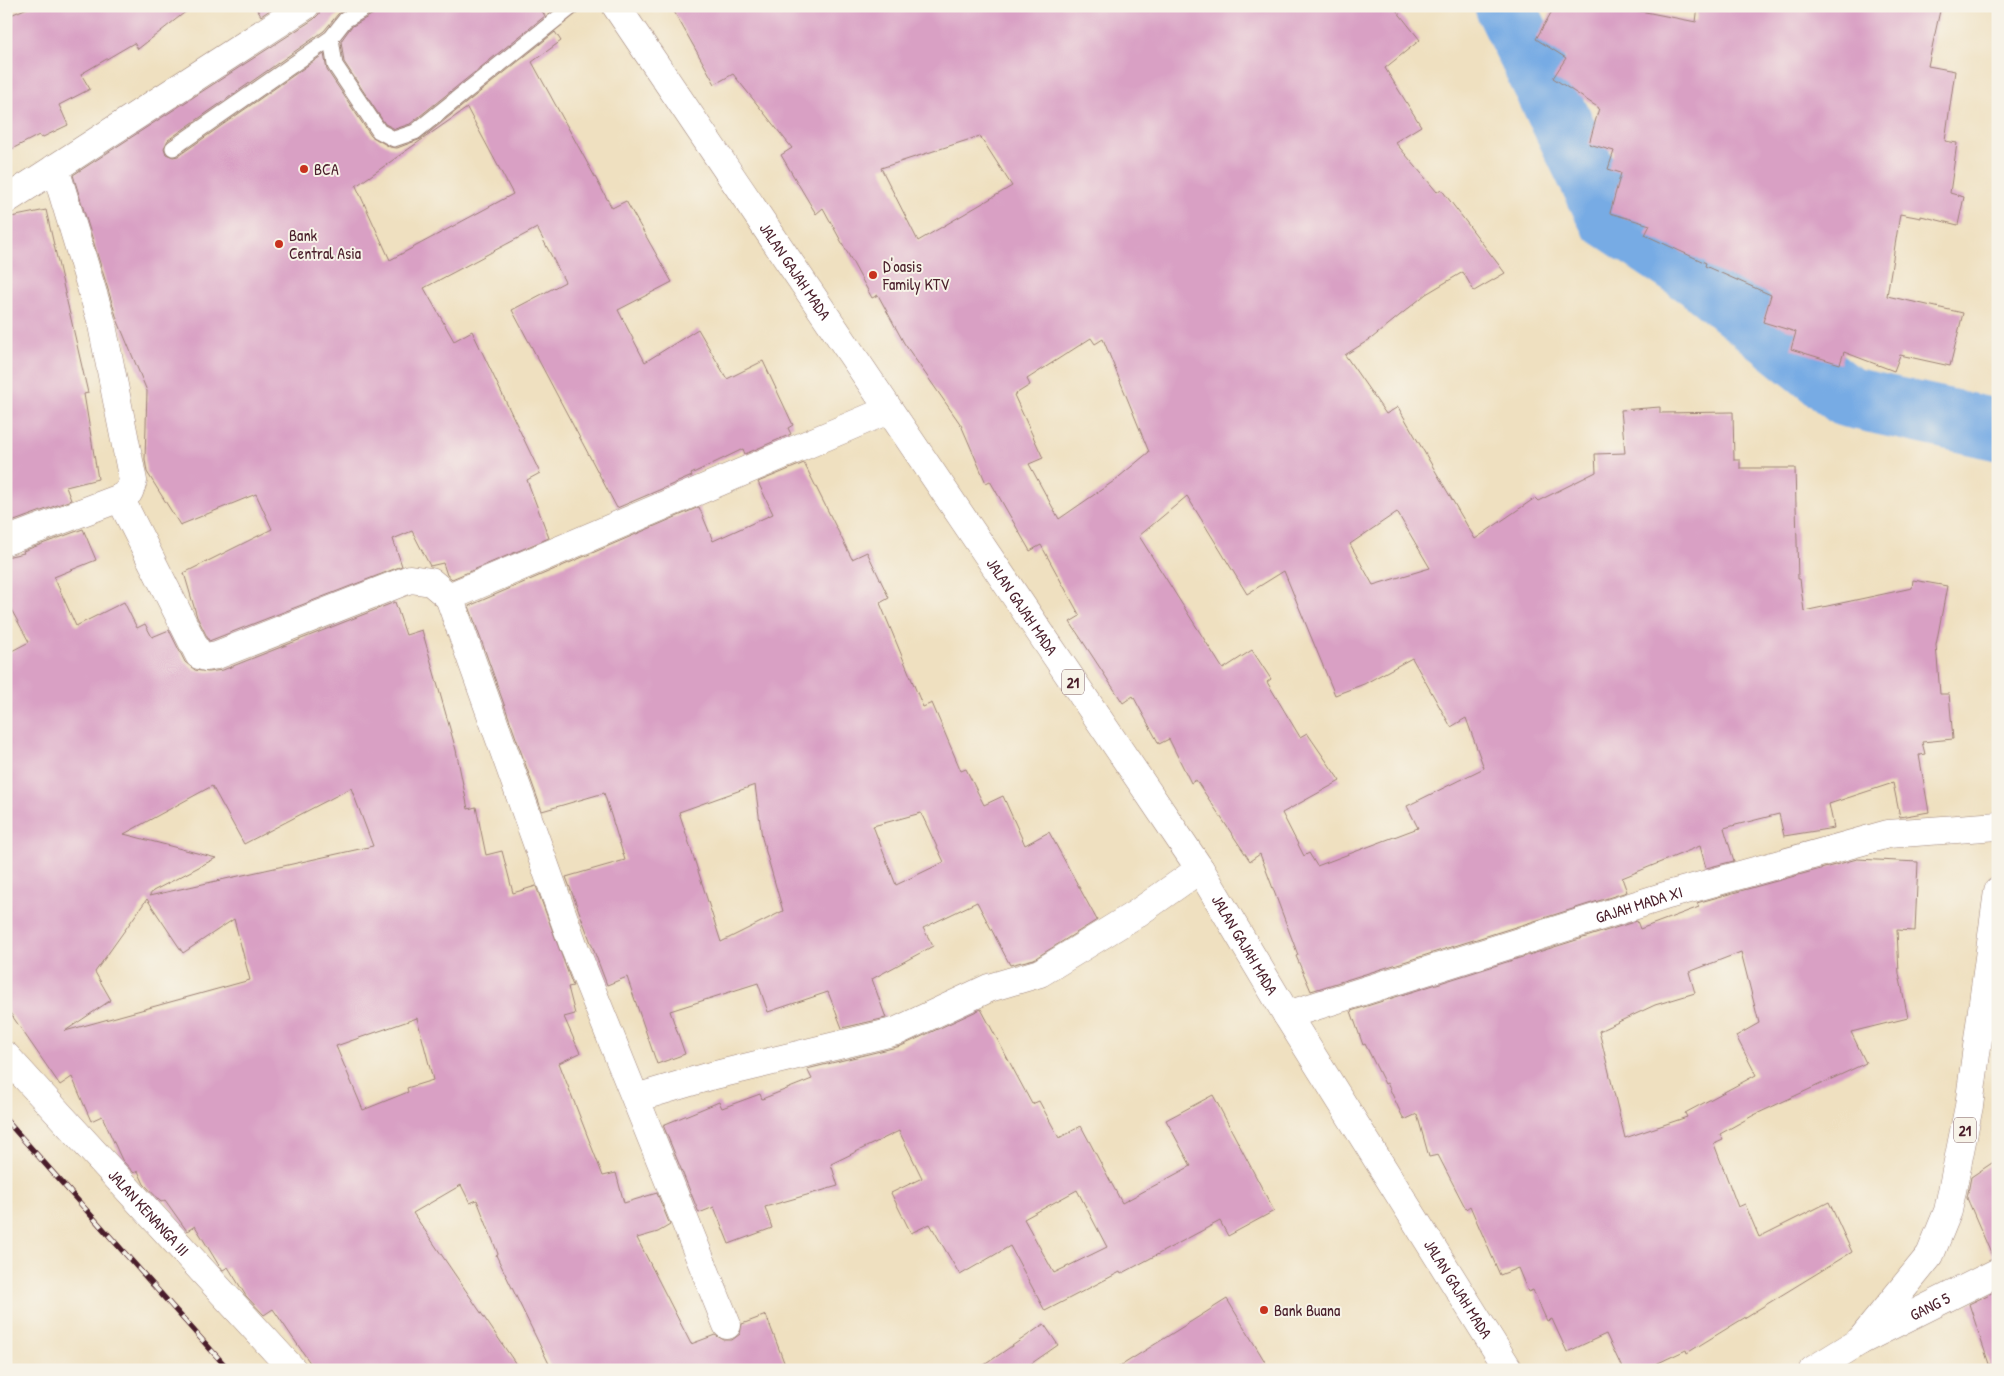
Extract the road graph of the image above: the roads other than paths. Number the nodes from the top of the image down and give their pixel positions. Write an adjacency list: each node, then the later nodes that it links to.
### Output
1 (305, 6): 7 (main road)
2 (368, 6): 5 (lane)
3 (573, 6): 5 (lane)
4 (616, 6): 9 (main road, JALAN GAJAH MADA / 21)
5 (331, 38): 6 (lane)
6 (173, 148)
7 (55, 168): 8 (main road); 10 (main road)
8 (6, 200)
9 (888, 410): 12 (main road); 14 (main road, JALAN GAJAH MADA / 21)
10 (120, 498): 11 (main road); 12 (main road)
11 (6, 541)
12 (449, 597): 18 (main road)
13 (1998, 826): 16 (main road, GAJAH MADA XI)
14 (1200, 870): 16 (main road, JALAN GAJAH MADA / 21); 18 (main road)
15 (1998, 891): 21 (main road, 21)
16 (1287, 1015): 23 (main road, JALAN GAJAH MADA / 21)
17 (6, 1056): 22 (main road, JALAN KENANGA III)
18 (636, 1098): 20 (main road)
19 (1998, 1272): 21 (main road, GANG 5)
20 (727, 1325)
21 (1860, 1341): 24 (main road, 21)
22 (294, 1370)
23 (1509, 1370)
24 (1813, 1370)

